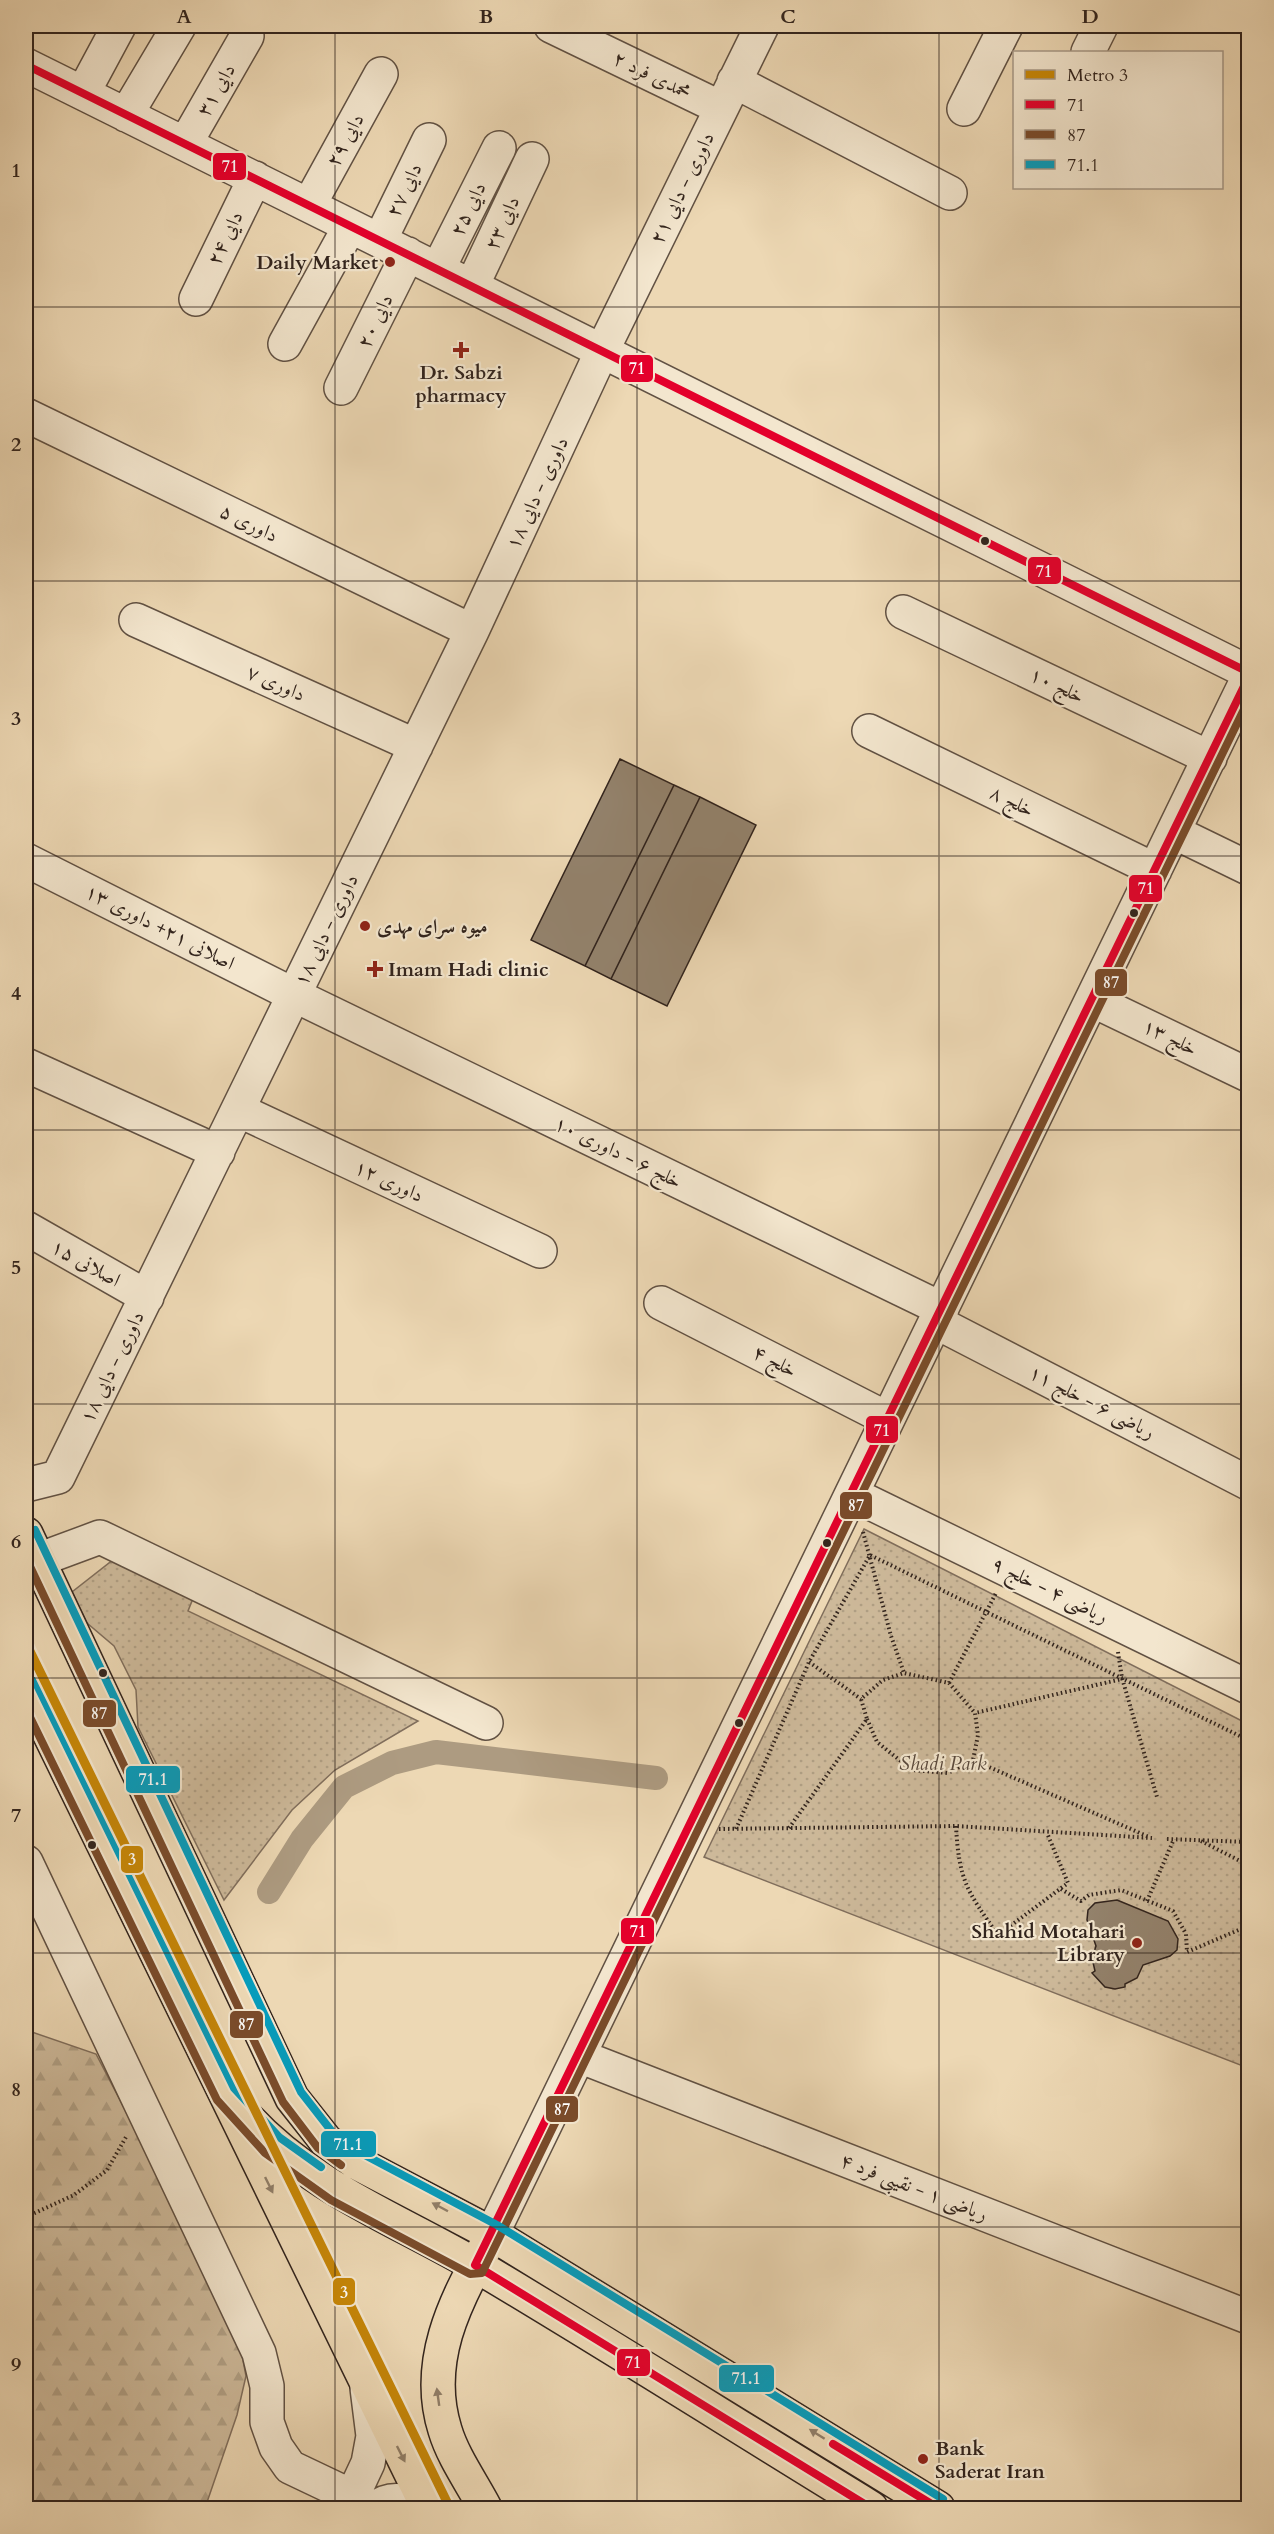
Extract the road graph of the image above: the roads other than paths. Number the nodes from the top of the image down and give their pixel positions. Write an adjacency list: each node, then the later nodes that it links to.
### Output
1 (119, 26): 11 (street)
2 (179, 26): 14 (street)
3 (551, 26): 12 (street, محمدی فرد ۲)
4 (762, 26): 12 (street, داوری - دایی ۲۱)
5 (1006, 26): 13 (street)
6 (1101, 26): 8 (street)
7 (247, 36): 16 (street, دایی ۳۱)
8 (1088, 51)
9 (26, 65): 11 (street)
10 (381, 74): 21 (street, دایی ۲۹)
11 (83, 93): 14 (street)
12 (728, 95): 20 (street, محمدی فرد ۲); 28 (street, داوری - دایی ۲۱)
13 (964, 109)
14 (126, 115): 16 (street)
15 (429, 140): 23 (street, دایی ۲۷)
16 (185, 144): 19 (street)
17 (499, 148): 24 (street, دایی ۲۵)
18 (532, 159): 25 (street, دایی ۲۳)
19 (255, 178): 21 (street); 26 (street, دایی ۲۴)
20 (950, 193)
21 (309, 205): 22 (street)
22 (350, 226): 23 (street); 27 (street)
23 (394, 247): 24 (street); 29 (street, دایی ۲۰)
24 (438, 270): 25 (street)
25 (472, 286): 28 (street)
26 (196, 299)
27 (285, 344)
28 (602, 351): 33 (street, داوری - دایی ۱۸); 34 (street)
29 (341, 388)
30 (26, 415): 33 (street, داوری ۵)
31 (903, 612): 38 (street, خلج ۱۰)
32 (136, 621): 37 (street, داوری ۷)
33 (472, 631): 37 (street, داوری - دایی ۱۸)
34 (1248, 672)
35 (1248, 678): 38 (street)
36 (869, 731): 42 (street, خلج ۸)
37 (416, 747): 43 (street, داوری - دایی ۱۸)
38 (1210, 758): 39 (street)
39 (1174, 832): 41 (street); 42 (street)
40 (26, 860): 43 (street, اصلانی ۲۱+ داوری ۱۳)
41 (1248, 868)
42 (1155, 870): 44 (street)
43 (294, 995): 47 (street, داوری - دایی ۱۸); 53 (street, خلج ۶ - داوری ۱۰)
44 (1092, 1000): 46 (street, خلج ۱۳); 53 (street)
45 (26, 1065): 48 (street)
46 (1248, 1075)
47 (238, 1110): 48 (street, داوری - دایی ۱۸); 50 (street, داوری ۱۲)
48 (218, 1152): 51 (street, داوری - دایی ۱۸)
49 (26, 1228): 51 (street, اصلانی ۱۵)
50 (540, 1251)
51 (147, 1297): 56 (street, داوری - دایی ۱۸)
52 (661, 1303): 54 (street, خلج ۴)
53 (939, 1315): 54 (street); 55 (street, ریاضی ۶ - خلج ۱۱)
54 (888, 1419): 57 (street)
55 (1248, 1483)
56 (26, 1485)
57 (852, 1494): 60 (street, ریاضی ۴ - خلج ۹); 63 (street)
58 (32, 1547): 61 (street); 65 (main road, one-way to 58)
59 (26, 1686): 64 (main road)
60 (1248, 1687)
61 (486, 1723)
62 (26, 1862): 69 (street)
63 (579, 2056): 65 (street); 67 (street, ریاضی ۱ - نقیبی فرد ۴)
64 (225, 2094): 66 (main road); 68 (main road, one-way to 68)
65 (492, 2234): 66 (main road); 73 (main road, one-way to 65)
66 (475, 2265): 71 (main road, one-way to 66); 72 (main road)
67 (1248, 2317)
68 (366, 2386): 69 (street); 70 (main road, one-way to 70)
69 (358, 2504): 70 (street)
70 (427, 2507)
71 (485, 2508)
72 (871, 2508)
73 (938, 2508)

